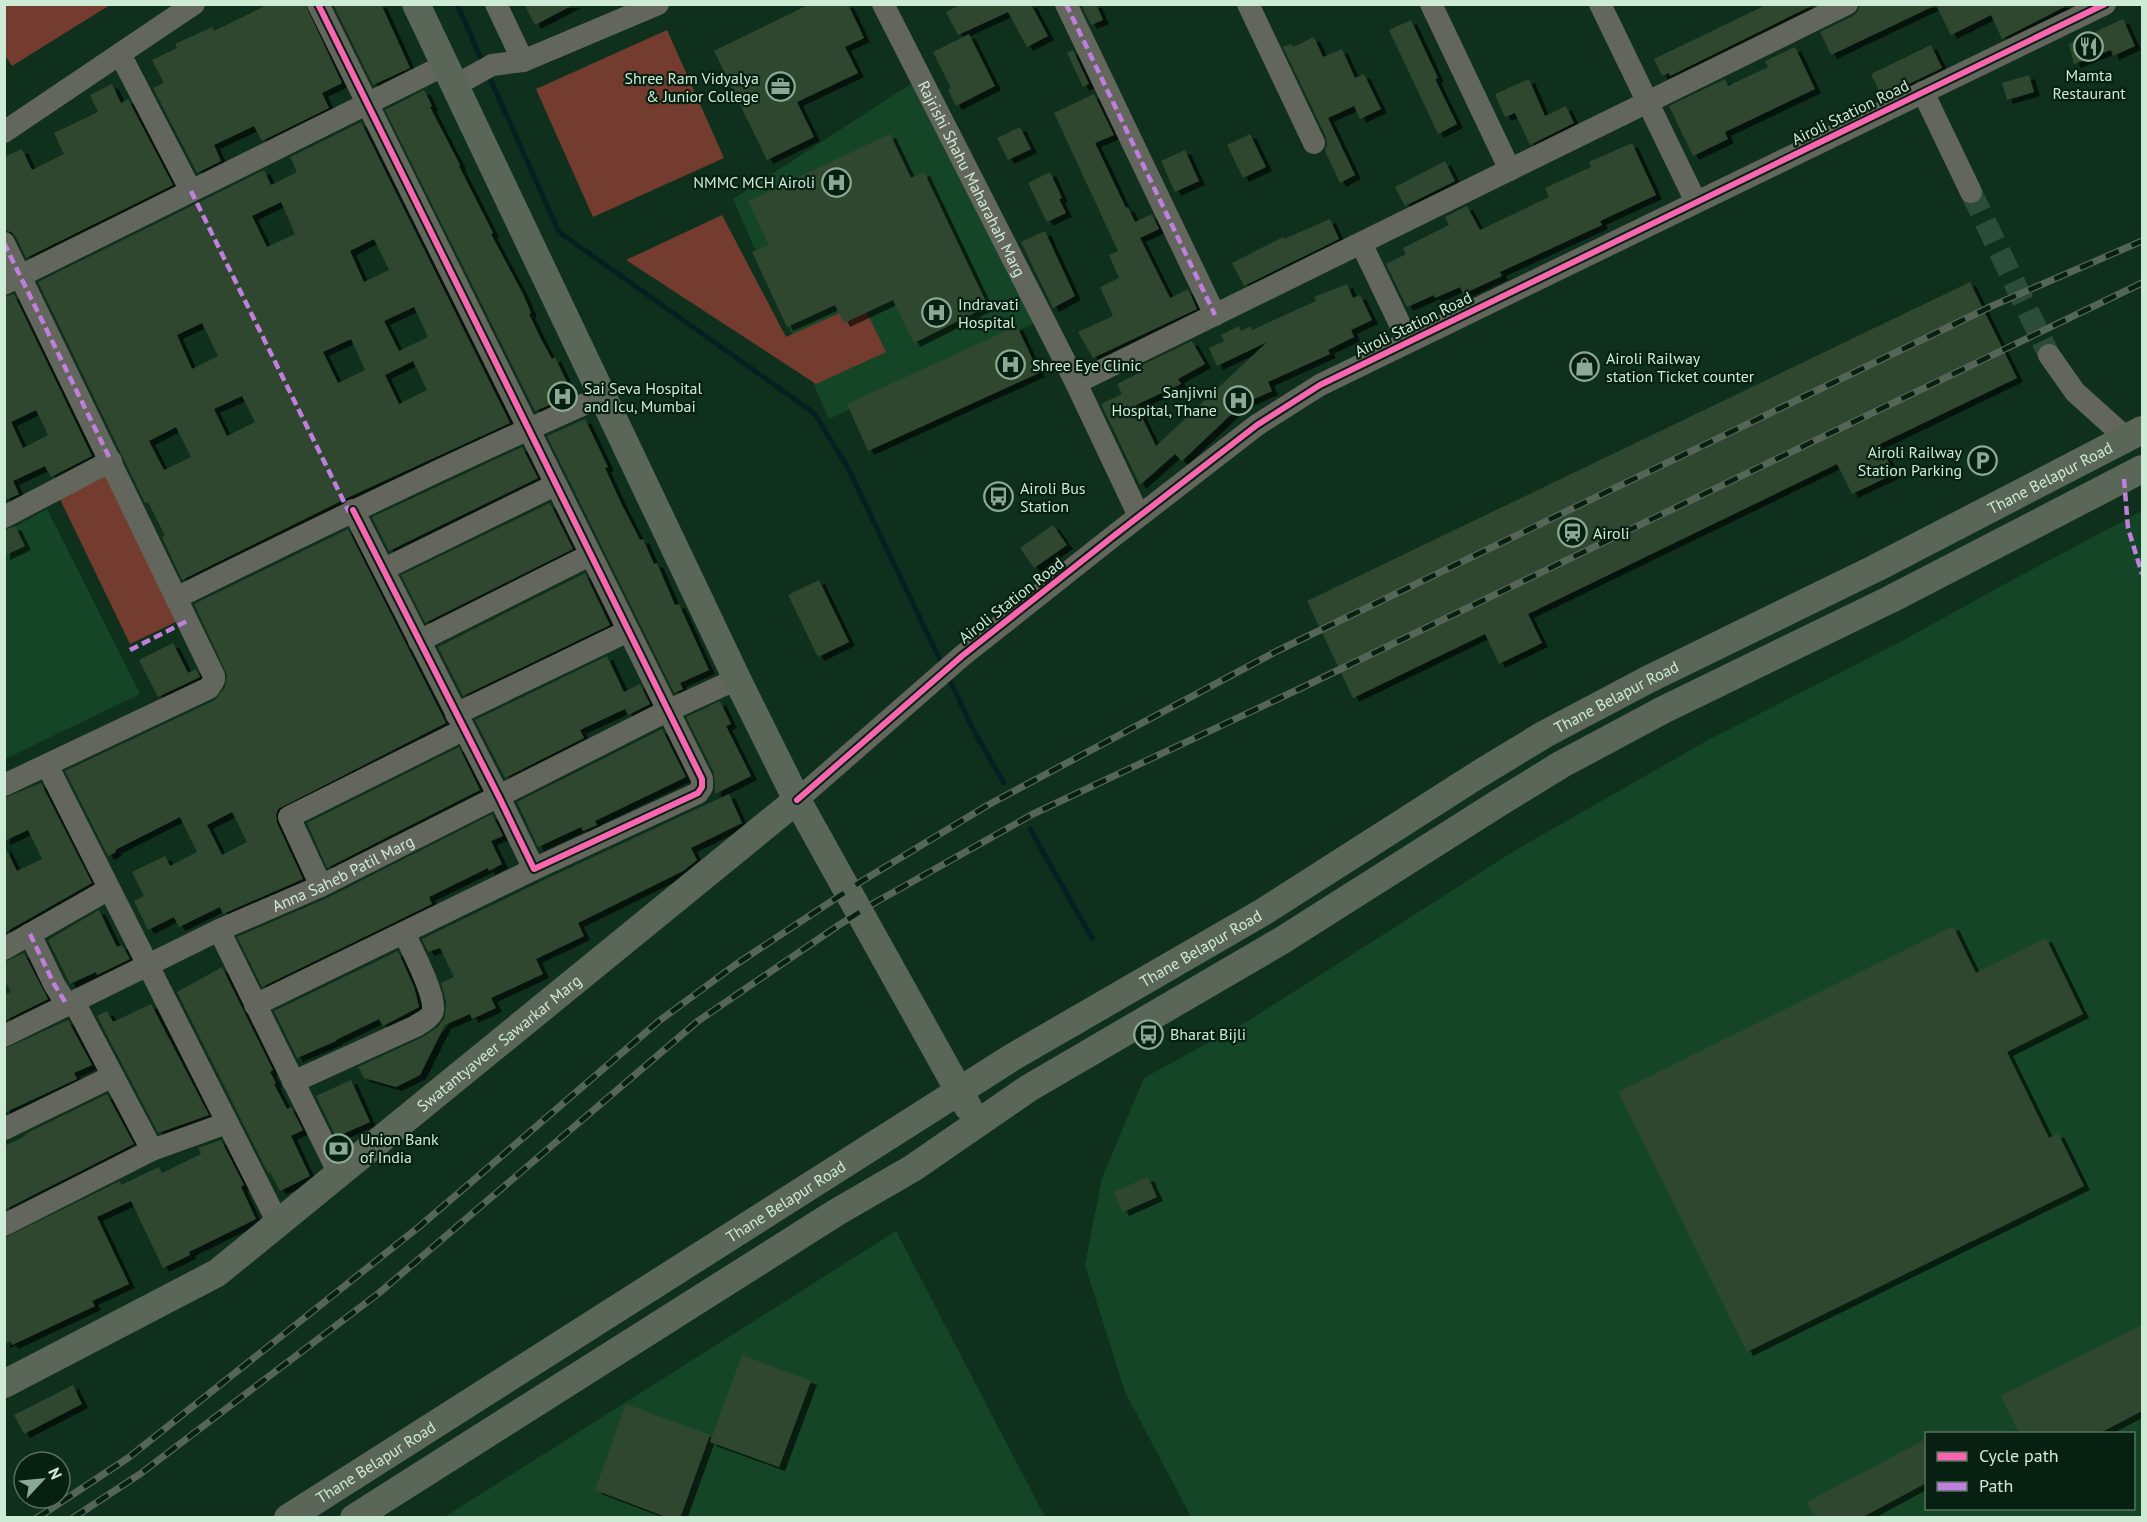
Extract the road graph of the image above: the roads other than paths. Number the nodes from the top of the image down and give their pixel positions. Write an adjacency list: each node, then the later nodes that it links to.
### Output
1 (195, 4): 13 (street)
2 (318, 4): 18 (street)
3 (416, 4): 15 (main road)
4 (496, 4): 14 (street)
5 (658, 4): 14 (street)
6 (1066, 4): 28 (street)
7 (1248, 4): 20 (street)
8 (1431, 4): 21 (street)
9 (1600, 4): 17 (street)
10 (1847, 4): 17 (street)
11 (2105, 4): 16 (street, Airoli Station Road)
12 (886, 5): 31 (street, Rajrishi Shahu Maharahah Marg)
13 (120, 54): 19 (street); 22 (street)
14 (523, 61): 15 (street)
15 (454, 77): 18 (street); 32 (main road)
16 (1923, 92): 23 (street); 24 (street, Airoli Station Road)
17 (1647, 102): 21 (street); 24 (street)
18 (368, 103): 22 (street); 33 (street)
19 (4, 132)
20 (1314, 143)
21 (1510, 170): 26 (street)
22 (190, 191): 27 (street)
23 (1971, 192)
24 (1696, 202): 29 (street, Airoli Station Road)
25 (4, 243): 27 (street)
26 (1361, 243): 28 (street); 29 (street)
27 (12, 280): 35 (street)
28 (1215, 315): 31 (street)
29 (1408, 341): 39 (street, Airoli Station Road)
30 (2049, 355): 34 (street)
31 (1076, 383): 39 (street, Rajrishi Shahu Maharahah Marg)
32 (603, 396): 33 (street); 47 (main road)
33 (528, 429): 37 (street); 38 (street)
34 (2134, 434): 67 (main road, Thane Belapur Road)
35 (111, 461): 40 (street); 43 (street)
36 (2142, 469): 68 (main road, Thane Belapur Road)
37 (555, 484): 41 (street); 42 (street)
38 (353, 510): 42 (street); 43 (street)
39 (1139, 516): 46 (street, Airoli Station Road)
40 (4, 517)
41 (590, 555): 44 (street); 45 (street)
42 (384, 569): 45 (street)
43 (176, 598): 50 (street)
44 (628, 631): 48 (street); 49 (street)
45 (419, 641): 49 (street)
46 (962, 656): 53 (street, Swatantyaveer Sawarkar Marg)
47 (737, 679): 48 (street, Anna Saheb Patil Marg); 53 (main road)
48 (667, 711): 52 (street, Anna Saheb Patil Marg); 54 (street)
49 (460, 722): 52 (street); 55 (street)
50 (47, 765): 51 (street); 56 (street)
51 (4, 785)
52 (499, 796): 54 (street); 55 (street, Anna Saheb Patil Marg)
53 (796, 800): 67 (main road); 72 (main road, Swatantyaveer Sawarkar Marg)
54 (534, 869): 58 (street)
55 (321, 886): 57 (street, Anna Saheb Patil Marg)
56 (109, 889): 59 (street); 61 (street)
57 (219, 930): 61 (street, Anna Saheb Patil Marg); 63 (street)
58 (404, 933): 63 (street); 66 (street)
59 (30, 934): 60 (street); 62 (street)
60 (4, 949)
61 (147, 965): 62 (street, Anna Saheb Patil Marg); 69 (street)
62 (71, 1004): 64 (street, Anna Saheb Patil Marg); 65 (street)
63 (255, 1005): 66 (street)
64 (4, 1036)
65 (113, 1076): 70 (street); 71 (street)
66 (293, 1082): 72 (street)
67 (960, 1092): 68 (main road); 76 (main road, Thane Belapur Road)
68 (977, 1123): 77 (main road, Thane Belapur Road)
69 (227, 1124): 71 (street); 73 (street)
70 (4, 1129)
71 (152, 1150): 74 (street)
72 (339, 1174): 73 (main road, Swatantyaveer Sawarkar Marg)
73 (278, 1223): 75 (main road, Swatantyaveer Sawarkar Marg)
74 (4, 1225)
75 (4, 1384)
76 (288, 1518)
77 (354, 1518)

